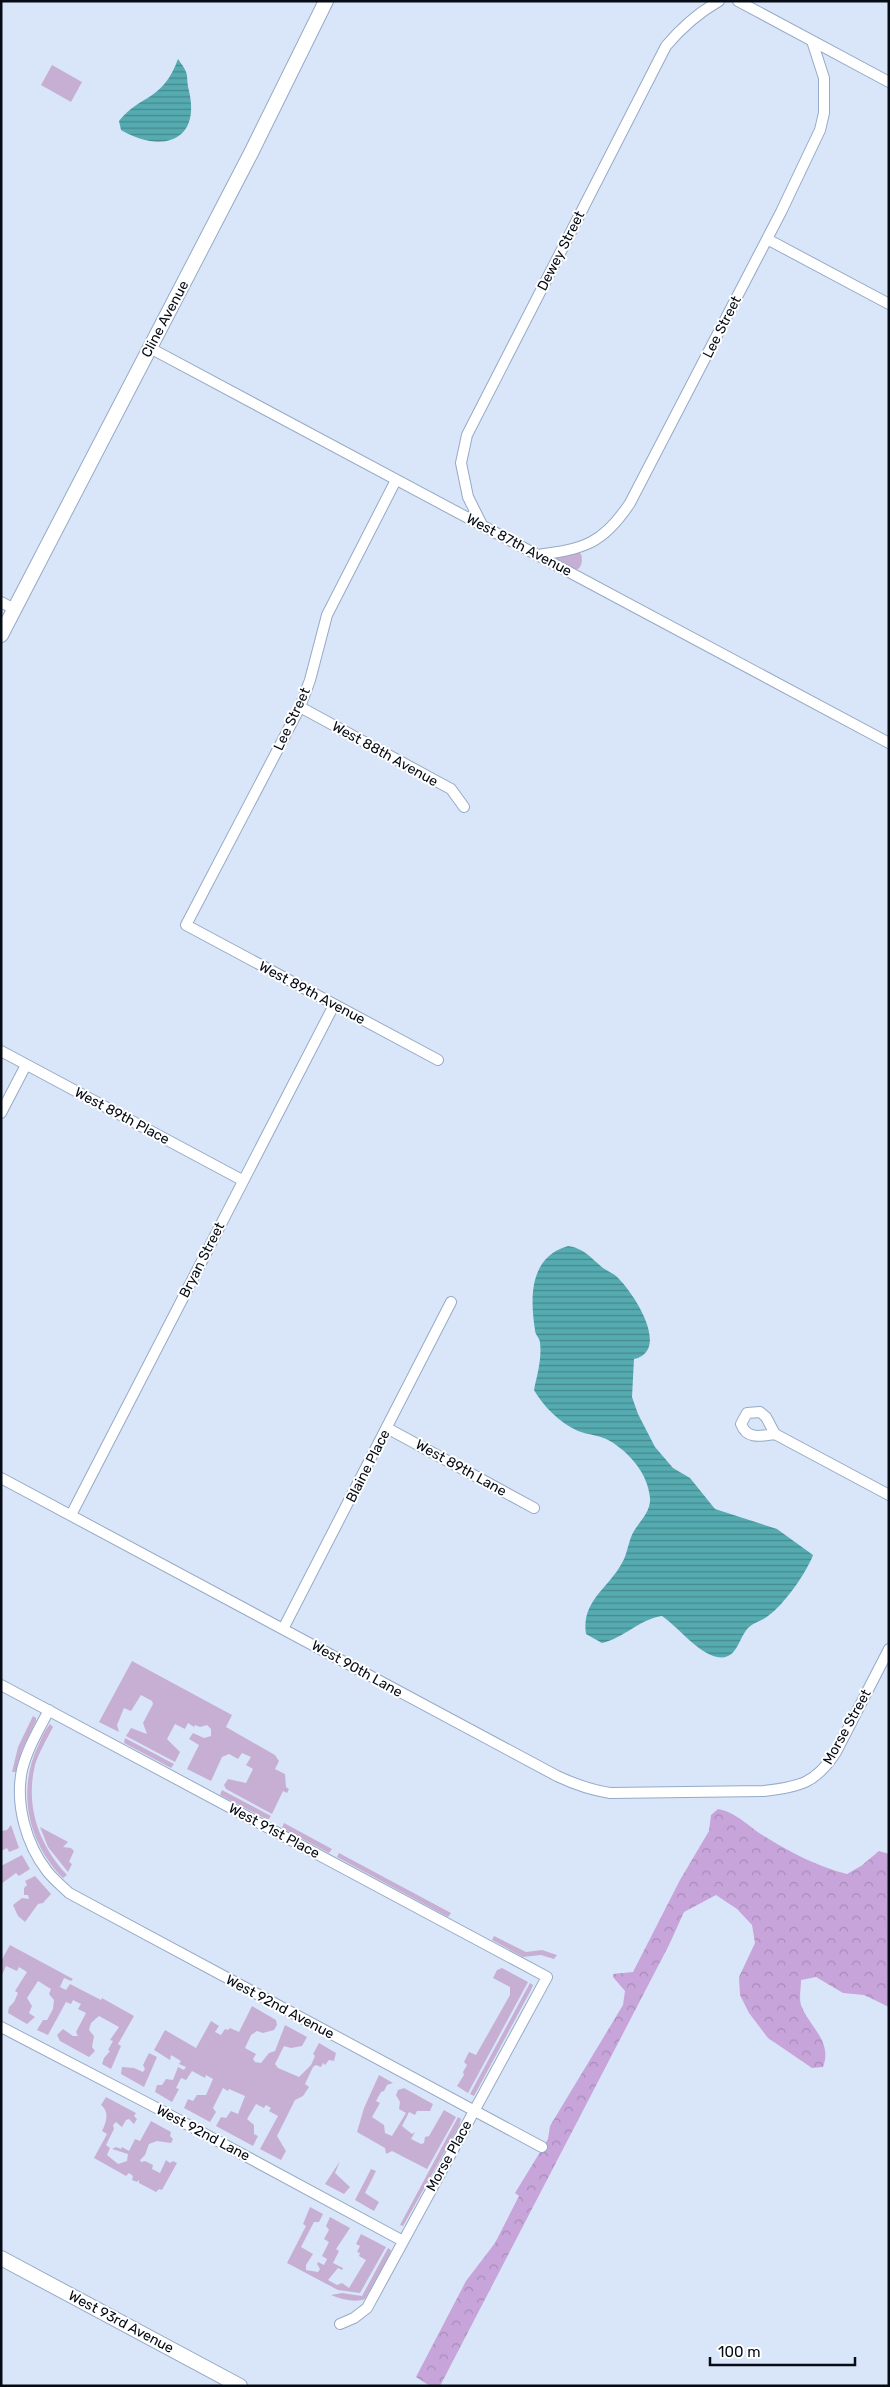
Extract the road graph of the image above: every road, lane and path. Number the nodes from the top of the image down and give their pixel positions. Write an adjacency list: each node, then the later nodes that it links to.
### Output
1 (326, 1): 8 (street, Cline Avenue)
2 (719, 1): 10 (street, Dewey Street)
3 (738, 1): 4 (street)
4 (812, 41): 5 (street); 6 (street, Lee Street)
5 (889, 82)
6 (767, 239): 7 (street); 11 (street, Lee Street)
7 (889, 304)
8 (150, 348): 9 (street, West 87th Avenue); 13 (street, Cline Avenue)
9 (396, 480): 10 (street, West 87th Avenue); 15 (street, Lee Street)
10 (482, 525): 11 (street, West 87th Avenue)
11 (537, 555): 16 (street, West 87th Avenue)
12 (1, 602): 13 (street)
13 (14, 609): 14 (street, Cline Avenue)
14 (1, 635)
15 (300, 707): 17 (street, West 88th Avenue); 18 (street, Lee Street)
16 (889, 743)
17 (464, 807)
18 (186, 925): 19 (street, West 89th Avenue)
19 (334, 1005): 21 (street, West 89th Avenue); 24 (street, Bryan Street)
20 (1, 1051): 22 (street, West 89th Place)
21 (438, 1060)
22 (26, 1065): 23 (street); 24 (street, West 89th Place)
23 (1, 1113)
24 (242, 1180): 31 (street, Bryan Street)
25 (452, 1302): 26 (street, Blaine Place)
26 (388, 1428): 30 (street, West 89th Lane); 32 (street, Blaine Place)
27 (775, 1434): 29 (street)
28 (1, 1478): 31 (street, West 90th Lane)
29 (889, 1495)
30 (534, 1508)
31 (71, 1515): 32 (street, West 90th Lane)
32 (283, 1629): 36 (street, West 90th Lane)
33 (889, 1650): 36 (street, Morse Street)
34 (1, 1685): 35 (street, West 91st Place)
35 (49, 1710): 37 (street, West 91st Place); 39 (street, West 92nd Avenue)
36 (730, 1791)
37 (546, 1976): 39 (street, Morse Place)
38 (1, 2027): 41 (street, West 92nd Lane)
39 (474, 2111): 40 (street, West 92nd Avenue); 41 (street, Morse Place)
40 (542, 2147)
41 (403, 2241): 43 (street, Morse Place)
42 (1, 2258): 44 (street, West 93rd Avenue)
43 (340, 2324)
44 (240, 2386)

